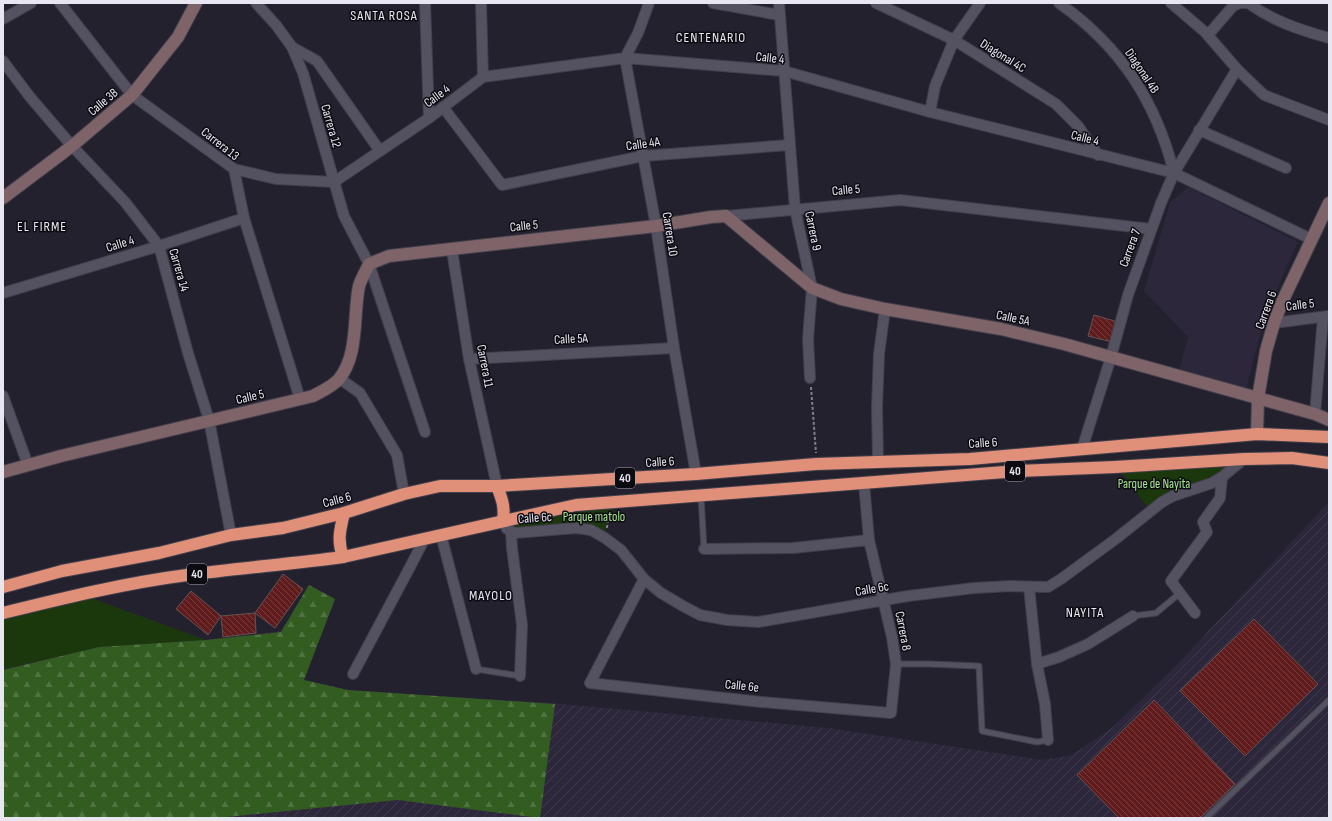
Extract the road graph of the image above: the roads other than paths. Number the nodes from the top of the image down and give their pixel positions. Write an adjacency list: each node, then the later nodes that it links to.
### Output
1 (31, 3): 16 (street)
2 (60, 3): 26 (street, Carrera 13)
3 (196, 3): 26 (main road, Calle 3B)
4 (256, 3): 20 (street, Carrera 12)
5 (425, 3): 29 (street)
6 (481, 3): 25 (street)
7 (649, 3): 21 (street)
8 (713, 3): 15 (street)
9 (779, 3): 15 (street, Carrera 9)
10 (876, 3): 19 (street, Diagonal 4C)
11 (980, 3): 19 (street)
12 (1059, 3): 39 (street, Diagonal 4B)
13 (1171, 3): 17 (street)
14 (1247, 3): 17 (street); 18 (street)
15 (780, 15): 24 (street, Carrera 9)
16 (3, 19)
17 (1208, 35): 23 (street)
18 (1329, 38)
19 (954, 40): 28 (street); 35 (street, Diagonal 4C)
20 (292, 47): 34 (street); 40 (street, Carrera 12)
21 (626, 58): 24 (street, Calle 4); 25 (street, Calle 4); 36 (street, Carrera 10)
22 (3, 61): 33 (street, Carrera 14)
23 (1237, 69): 30 (street); 31 (street, Carrera 7)
24 (784, 72): 28 (street, Calle 4); 32 (street, Carrera 9)
25 (483, 77): 27 (street, Calle 4)
26 (132, 95): 33 (main road, Calle 3B); 38 (street, Carrera 13)
27 (443, 107): 29 (street, Calle 4); 36 (street, Calle 4A)
28 (930, 112): 35 (street, Calle 4)
29 (429, 118): 34 (street, Calle 4)
30 (1329, 120)
31 (1199, 130): 37 (street); 39 (street, Carrera 7)
32 (790, 145): 36 (street, Calle 4A); 43 (street, Carrera 9)
33 (72, 146): 41 (main road, Calle 3B); 49 (street, Carrera 14)
34 (380, 151): 40 (street, Calle 4)
35 (1098, 155): 39 (street, Calle 4)
36 (643, 156): 46 (street, Carrera 10)
37 (1286, 168)
38 (234, 169): 40 (street); 45 (street, Carrera 13)
39 (1174, 173): 47 (street, Carrera 7); 48 (street, Calle 4)
40 (334, 182): 51 (street, Carrera 12)
41 (3, 198)
42 (1329, 203): 48 (main road, Carrera 6)
43 (795, 209): 44 (street, Calle 5); 47 (street, Calle 5); 52 (street, Carrera 9)
44 (726, 216): 46 (main road, Calle 5); 52 (main road, Calle 5A)
45 (244, 218): 49 (street, Calle 4); 64 (street, Carrera 13)
46 (656, 226): 50 (main road, Calle 5); 57 (street, Carrera 10)
47 (1151, 229): 58 (street, Carrera 7)
48 (1312, 239): 56 (main road, Carrera 6)
49 (159, 246): 53 (street, Calle 4); 66 (street, Carrera 14)
50 (452, 250): 51 (main road, Calle 5); 59 (street, Carrera 11)
51 (369, 264): 60 (main road, Calle 5); 68 (street, Carrera 12)
52 (812, 288): 54 (main road, Calle 5A); 61 (street, Carrera 9)
53 (3, 293)
54 (885, 309): 58 (main road, Calle 5A); 73 (street)
55 (1326, 316): 56 (street, Calle 5); 65 (street)
56 (1274, 323): 63 (main road, Carrera 6)
57 (674, 348): 59 (street, Calle 5A); 77 (street, Carrera 10)
58 (1111, 357): 63 (main road, Calle 5A); 71 (street, Carrera 7)
59 (469, 359): 80 (street, Carrera 11)
60 (339, 378): 64 (main road, Calle 5); 81 (street)
61 (810, 378)
62 (3, 396): 75 (street)
63 (1258, 398): 65 (main road, Calle 5A); 69 (main road, Carrera 6)
64 (300, 400): 66 (main road, Calle 5)
65 (1315, 414): 67 (main road)
66 (209, 420): 75 (main road, Calle 5); 86 (street, Carrera 14)
67 (1329, 420)
68 (426, 432)
69 (1257, 434): 70 (highway, Calle 6 / 40); 71 (highway, Calle 6 / 40)
70 (1329, 437)
71 (1082, 449): 73 (highway, Calle 6 / 40)
72 (1244, 459): 74 (highway, 40); 78 (street, Calle 6c); 79 (highway, 40)
73 (878, 461): 77 (highway, Calle 6 / 40)
74 (1329, 463)
75 (28, 465): 76 (main road, Calle 5)
76 (3, 472)
77 (696, 474): 80 (highway, Calle 6 / 40)
78 (1222, 477): 94 (street, Calle 6c); 95 (street)
79 (864, 484): 82 (highway, 40); 89 (street, Carrera 8)
80 (497, 486): 81 (highway, Calle 6 / 40); 84 (highway)
81 (404, 494): 83 (highway, Calle 6 / 40)
82 (701, 494): 84 (highway, 40); 90 (lane)
83 (344, 513): 86 (highway, Calle 6 / 40); 91 (highway)
84 (503, 521): 85 (street, Calle 6c); 87 (highway, 40)
85 (511, 532): 92 (street, Calle 6c); 104 (street)
86 (231, 535): 93 (highway, Calle 6 / 40)
87 (441, 535): 88 (highway, 40); 102 (street)
88 (425, 538): 91 (highway, 40); 103 (street)
89 (870, 540): 90 (street); 96 (street, Carrera 8)
90 (704, 549)
91 (343, 557): 97 (highway, 40)
92 (644, 579): 96 (street, Calle 6c); 106 (street, Calle 6e)
93 (3, 587)
94 (1029, 587): 96 (street, Calle 6c); 101 (street)
95 (1180, 593): 98 (street); 99 (lane)
96 (883, 601): 100 (street, Carrera 8)
97 (3, 613)
98 (1195, 613)
99 (1133, 616): 101 (street)
100 (896, 664): 106 (street, Carrera 8); 107 (lane)
101 (1038, 664): 107 (street)
102 (476, 670): 104 (lane)
103 (353, 674)
104 (520, 676)
105 (1329, 700): 108 (lane)
106 (891, 713)
107 (1048, 740)
108 (1206, 818)

